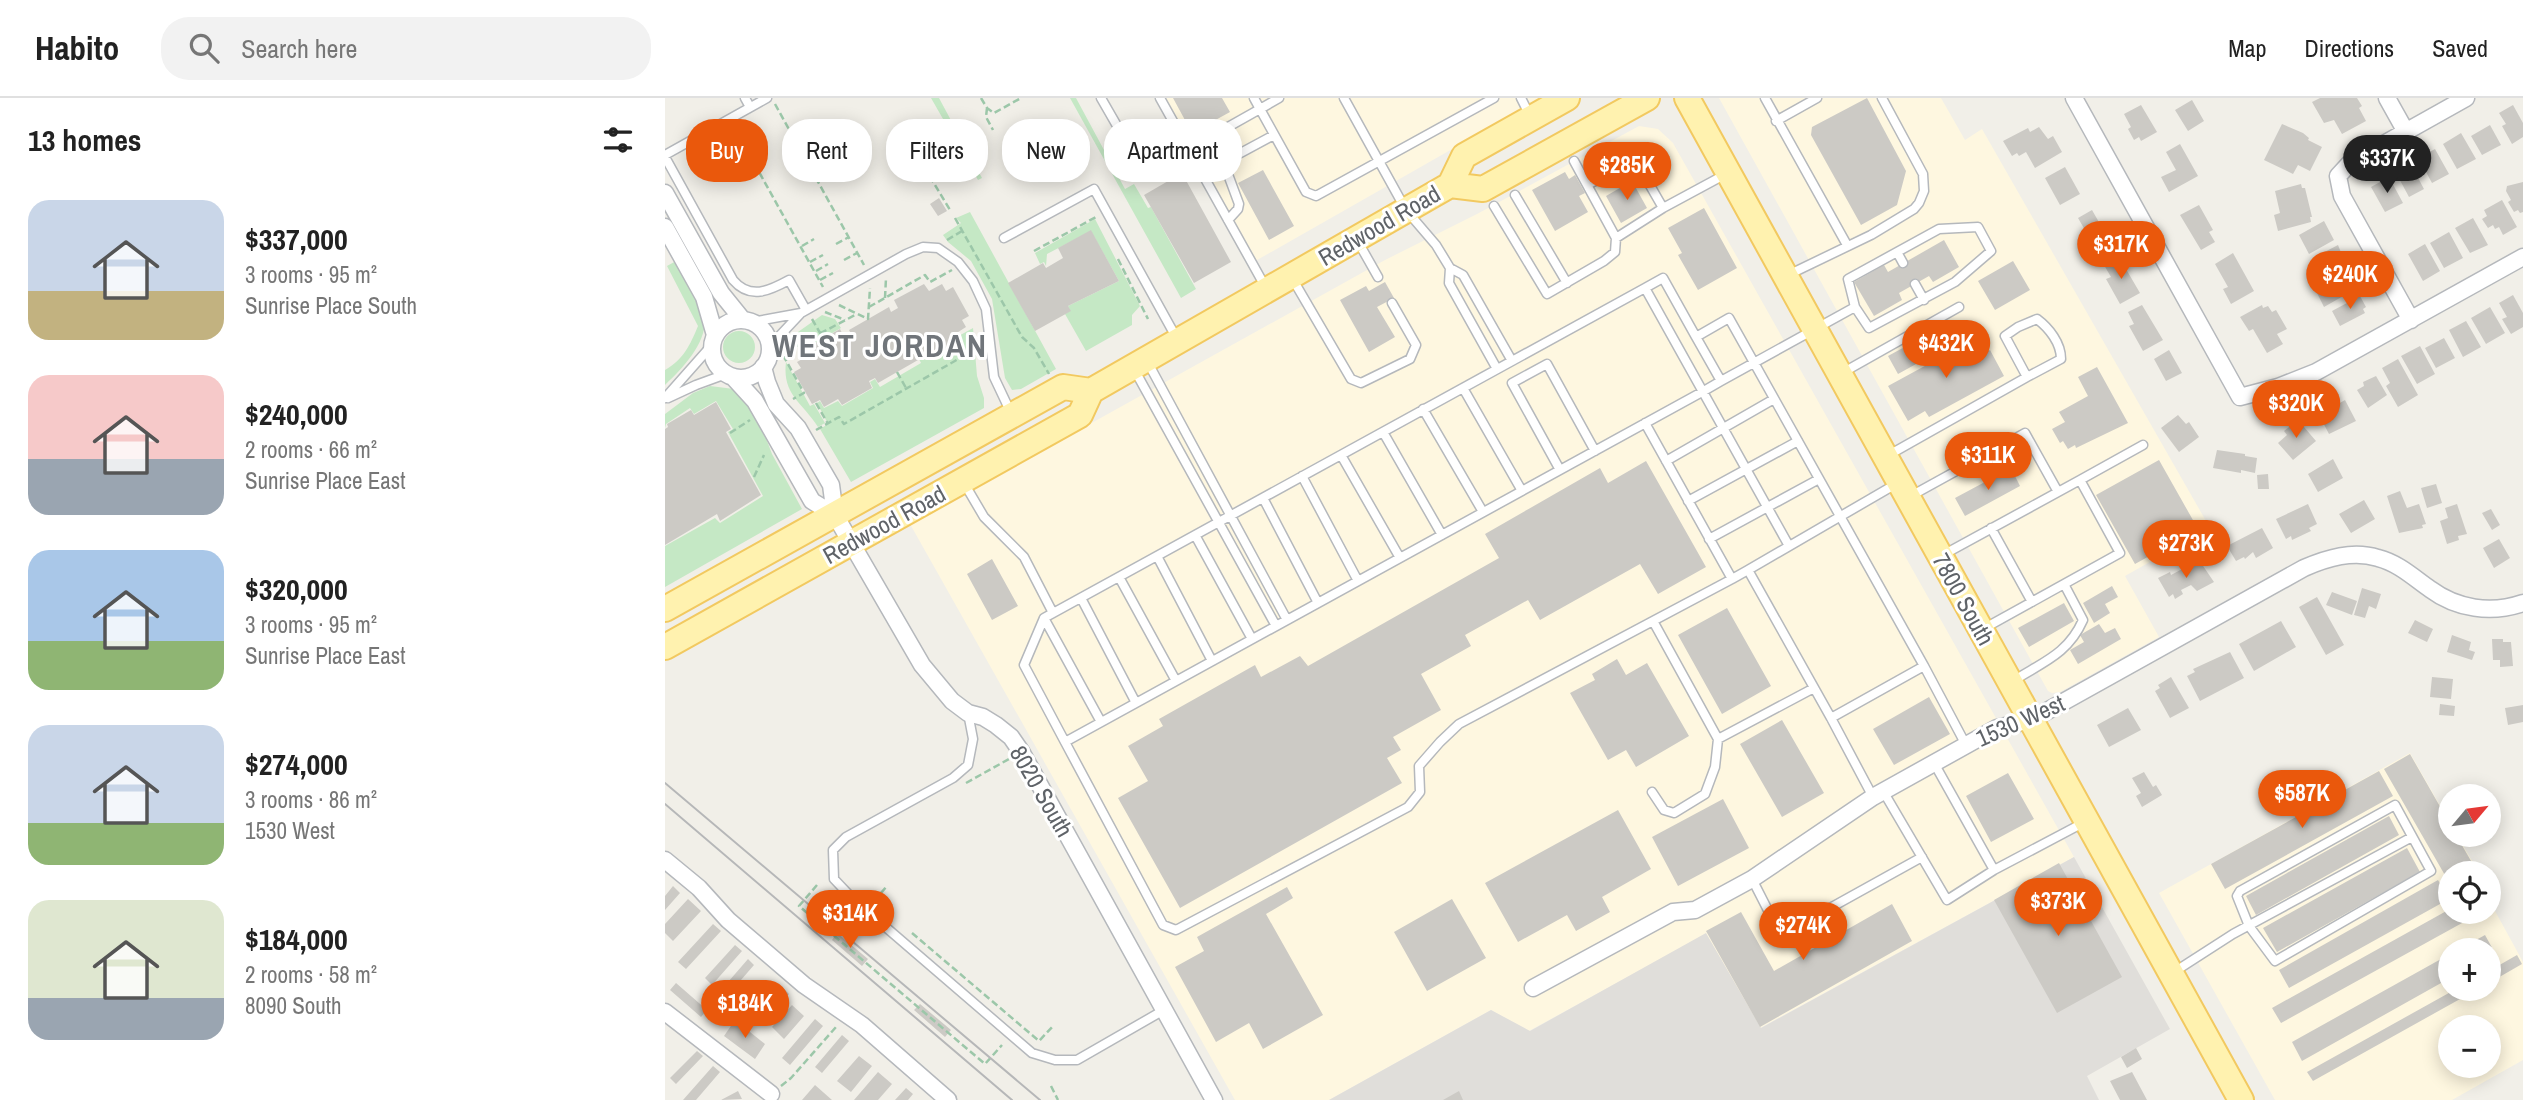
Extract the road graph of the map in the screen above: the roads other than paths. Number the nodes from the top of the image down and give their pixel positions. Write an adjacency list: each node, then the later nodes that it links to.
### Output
1 (745, 98): 18 (lane)
2 (1101, 98): 21 (lane)
3 (1160, 98): 22 (lane)
4 (1254, 98): 20 (lane)
5 (1279, 98): 20 (lane)
6 (1344, 98): 28 (lane)
7 (1494, 98): 28 (lane)
8 (1567, 98): 19 (main road, Redwood Road)
9 (1647, 98): 32 (main road, Redwood Road)
10 (1687, 98): 30 (main road, 7800 South)
11 (1765, 98): 24 (lane)
12 (1817, 98): 24 (lane)
13 (1882, 98): 44 (lane)
14 (2074, 98): 62 (street)
15 (2387, 98): 25 (street)
16 (2466, 98): 25 (street)
17 (771, 101): 18 (lane)
18 (750, 107): 27 (lane)
19 (1526, 108): 32 (main road, Redwood Road)
20 (1260, 109): 23 (lane); 26 (lane)
21 (1113, 119)
22 (1172, 119)
23 (1242, 119)
24 (1776, 121): 44 (lane)
25 (2406, 132): 62 (street)
26 (1274, 135): 28 (lane); 39 (lane)
27 (665, 156): 60 (lane)
28 (1379, 161): 38 (lane)
29 (1574, 161): 33 (lane)
30 (1728, 172): 37 (lane); 50 (main road, 7800 South)
31 (1207, 182): 39 (lane)
32 (1450, 185): 38 (main road, Redwood Road)
33 (1587, 185): 37 (lane); 43 (lane)
34 (665, 192): 61 (street)
35 (1515, 195): 52 (lane)
36 (1494, 206): 52 (lane)
37 (1663, 208): 43 (lane)
38 (1406, 210): 42 (main road, Redwood Road); 48 (lane)
39 (1228, 220): 55 (lane)
40 (665, 227): 65 (street)
41 (1004, 238): 66 (lane)
42 (1356, 238): 49 (main road, Redwood Road); 51 (lane)
43 (1616, 238): 52 (lane)
44 (1847, 245): 50 (lane)
45 (1897, 252): 47 (lane); 56 (lane); 58 (lane)
46 (2523, 257): 62 (street)
47 (1903, 263)
48 (1450, 268): 68 (lane); 72 (lane)
49 (1291, 275): 55 (main road, Redwood Road); 57 (lane)
50 (1785, 276): 63 (main road, 7800 South)
51 (1378, 277)
52 (1567, 283)
53 (1915, 284): 56 (lane)
54 (1645, 288): 64 (lane); 68 (lane); 79 (lane)
55 (1267, 289): 66 (main road, Redwood Road)
56 (1924, 300): 58 (lane)
57 (1392, 303)
58 (1855, 307): 63 (lane)
59 (1959, 307): 73 (lane)
60 (804, 312): 61 (lane); 67 (lane); 83 (lane)
61 (747, 320): 65 (street); 67 (street)
62 (2411, 320)
63 (1814, 330): 70 (lane); 73 (main road, 7800 South)
64 (1696, 337): 70 (lane); 76 (lane)
65 (713, 340): 74 (street); 80 (lane)
66 (1178, 340): 69 (main road, Redwood Road)
67 (779, 351): 71 (street)
68 (1512, 361): 72 (lane)
69 (1139, 362): 78 (main road, Redwood Road); 106 (lane); 109 (lane)
70 (1754, 363): 76 (lane); 81 (lane)
71 (764, 367): 74 (street); 107 (street)
72 (1497, 369): 77 (lane)
73 (1839, 374): 91 (main road, 7800 South)
74 (730, 376): 80 (lane); 107 (street)
75 (2027, 377): 75 (lane); 91 (lane)
76 (1721, 381): 79 (lane)
77 (1463, 388): 82 (lane); 99 (lane)
78 (1091, 391): 83 (main road, Redwood Road); 97 (main road, Redwood Road)
79 (1702, 392): 84 (lane); 85 (lane)
80 (665, 399)
81 (1775, 399): 85 (lane); 87 (lane)
82 (1423, 410): 86 (lane); 105 (lane)
83 (1012, 416): 107 (main road, Redwood Road)
84 (1645, 423): 89 (lane); 92 (lane)
85 (1723, 429): 92 (lane); 94 (lane)
86 (1383, 432): 90 (lane); 112 (lane)
87 (1798, 441): 94 (lane); 96 (lane)
88 (2143, 445): 98 (lane)
89 (1595, 451): 93 (lane); 93 (lane)
90 (1341, 455): 95 (lane); 118 (lane)
91 (1884, 457): 100 (main road, 7800 South)
92 (1666, 461): 103 (lane)
93 (1560, 470): 99 (lane)
94 (1746, 470): 103 (lane); 104 (lane)
95 (1302, 476): 102 (lane); 122 (lane)
96 (1819, 479): 104 (lane); 108 (lane)
97 (963, 480): 114 (main road, Redwood Road); 129 (lane)
98 (2080, 480): 101 (lane); 123 (lane)
99 (1522, 491): 105 (lane)
100 (1903, 491): 101 (lane); 108 (lane); 117 (main road, 7800 South)
101 (2058, 492): 110 (lane)
102 (1263, 498): 106 (lane); 126 (lane)
103 (1688, 501): 113 (lane)
104 (1767, 507): 113 (lane); 115 (lane)
105 (1483, 512): 112 (lane)
106 (1232, 514): 109 (lane); 131 (lane)
107 (835, 515): 114 (street, 8020 South); 128 (main road, Redwood Road)
108 (1840, 516): 115 (lane); 138 (lane)
109 (1220, 521): 111 (lane); 133 (lane)
110 (1991, 528): 117 (lane); 125 (lane)
111 (1195, 535): 116 (lane); 135 (lane)
112 (1442, 535): 118 (lane)
113 (1709, 539): 121 (lane)
114 (852, 542): 136 (main road, Redwood Road); 143 (street, 8020 South)
115 (1789, 546): 119 (lane)
116 (1157, 556): 120 (lane); 137 (lane)
117 (1940, 557): 134 (main road, 7800 South)
118 (1400, 558): 122 (lane)
119 (1748, 570): 121 (lane); 141 (lane)
120 (1119, 577): 124 (lane); 139 (lane)
121 (1732, 579): 132 (lane)
122 (1357, 581): 126 (lane)
123 (2064, 584): 125 (lane); 140 (lane)
124 (1081, 598): 129 (lane); 142 (lane)
125 (2032, 602): 134 (lane)
126 (1318, 603): 131 (lane)
127 (2523, 603): 145 (street, 1530 West)
128 (665, 609)
129 (1053, 613): 130 (lane)
130 (1044, 618): 146 (lane); 148 (lane)
131 (1287, 620): 133 (lane)
132 (1653, 621): 147 (lane); 148 (lane)
133 (1276, 626): 135 (lane)
134 (1981, 630): 140 (main road, 7800 South)
135 (1252, 639): 137 (lane)
136 (665, 647)
137 (1212, 661): 139 (lane)
138 (1924, 666): 144 (lane); 149 (lane)
139 (1177, 681): 142 (lane)
140 (2010, 682): 145 (main road, 7800 South)
141 (1814, 688): 144 (lane); 147 (lane)
142 (1136, 703): 146 (lane)
143 (968, 713): 162 (street, 8020 South); 162 (lane)
144 (1831, 718): 152 (lane)
145 (2031, 720): 149 (street, 1530 West); 153 (main road, 7800 South)
146 (1101, 722): 148 (lane)
147 (1718, 739): 151 (lane)
148 (1065, 742)
149 (1966, 745): 150 (street, 1530 West)
150 (1934, 763): 152 (street, 1530 West); 157 (lane)
151 (1652, 792)
152 (1878, 794): 155 (lane); 158 (street, 1530 West)
153 (2087, 821): 157 (lane); 160 (main road, 7800 South)
154 (2412, 837): 159 (lane); 159 (lane); 159 (lane)
155 (1922, 857): 157 (lane); 158 (lane)
156 (665, 860): 165 (street)
157 (1994, 870)
158 (1752, 879): 161 (street, 1530 West)
159 (2249, 926): 160 (lane)
160 (2170, 974): 167 (main road, 7800 South)
161 (1533, 988)
162 (1164, 1010): 166 (street, 8020 South)
163 (665, 1012): 164 (street)
164 (771, 1094)
165 (948, 1100)
166 (1214, 1100)
167 (2241, 1100)

